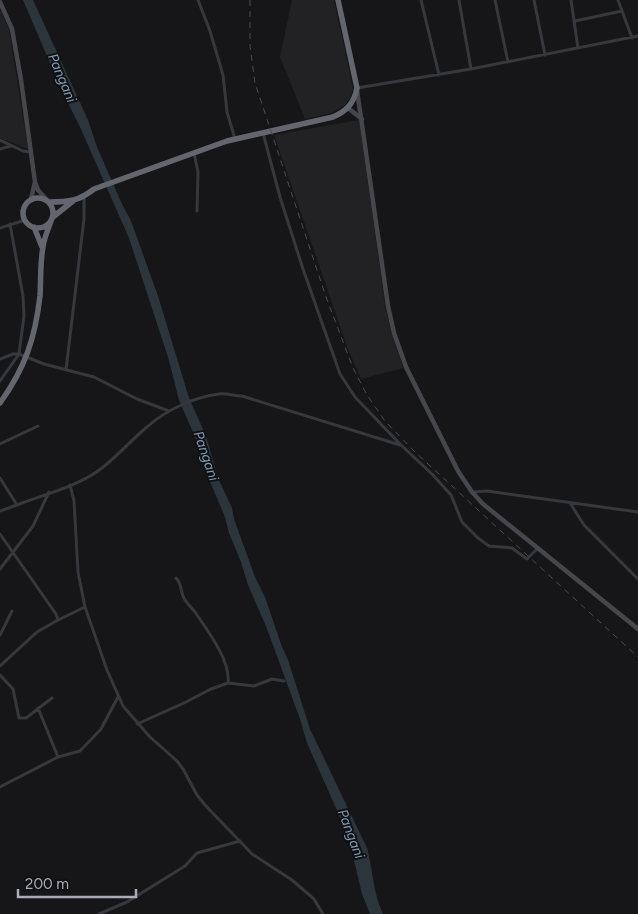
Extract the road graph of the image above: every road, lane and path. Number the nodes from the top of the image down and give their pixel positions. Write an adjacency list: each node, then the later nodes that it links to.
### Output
1 (198, 0): 23 (street)
2 (338, 0): 19 (highway)
3 (421, 0): 18 (street)
4 (459, 0): 17 (street)
5 (495, 0): 16 (street)
6 (534, 0): 15 (street)
7 (571, 0): 11 (street)
8 (618, 0): 10 (street)
9 (0, 2): 27 (main road)
10 (622, 11): 11 (street); 13 (street)
11 (575, 21): 14 (street)
12 (638, 36): 13 (street)
13 (632, 38): 14 (street)
14 (578, 48): 15 (street)
15 (545, 55): 16 (street)
16 (508, 62): 17 (street)
17 (471, 69): 18 (street)
18 (439, 75): 19 (street)
19 (357, 88): 20 (highway); 21 (main road)
20 (348, 108): 21 (main road); 22 (highway)
21 (362, 119): 54 (main road)
22 (263, 133): 23 (highway); 50 (street)
23 (235, 139): 28 (highway)
24 (0, 140): 25 (street)
25 (10, 145): 26 (street); 27 (street)
26 (0, 149)
27 (31, 152): 29 (main road)
28 (193, 152): 30 (highway); 34 (street)
29 (35, 182): 31 (main road); 32 (main road)
30 (84, 197): 33 (highway); 44 (street)
31 (31, 199): 32 (highway); 36 (highway)
32 (48, 201): 33 (highway); 35 (highway)
33 (73, 201): 35 (highway)
34 (197, 211)
35 (52, 219): 38 (highway); 40 (highway)
36 (25, 220): 37 (street); 38 (highway)
37 (10, 224): 39 (street); 41 (street)
38 (34, 227): 40 (highway)
39 (0, 228)
40 (42, 247): 42 (highway)
41 (19, 354): 42 (street); 43 (street); 45 (street)
42 (26, 358): 44 (street); 46 (highway)
43 (0, 359)
44 (66, 370): 47 (street)
45 (0, 381)
46 (0, 403)
47 (169, 411): 50 (street); 52 (street)
48 (38, 426): 49 (street)
49 (0, 444)
50 (401, 445): 60 (street)
51 (0, 478): 56 (street)
52 (70, 485): 53 (street); 65 (street)
53 (49, 492): 56 (street); 61 (street)
54 (472, 492): 55 (street); 60 (main road)
55 (570, 503): 58 (street); 64 (street)
56 (17, 505): 57 (street)
57 (0, 511)
58 (638, 512)
59 (0, 534): 61 (street)
60 (538, 548): 68 (main road)
61 (13, 551): 62 (street); 67 (street)
62 (0, 569)
63 (176, 578): 73 (street)
64 (638, 579)
65 (85, 607): 67 (street); 74 (street)
66 (12, 611): 69 (street)
67 (58, 620): 70 (street)
68 (638, 629)
69 (0, 635)
70 (0, 666)
71 (0, 675): 76 (street)
72 (284, 681): 73 (street)
73 (228, 683): 77 (street)
74 (118, 696): 77 (street); 78 (street)
75 (52, 698): 76 (street)
76 (38, 708): 78 (street)
77 (137, 724): 80 (street)
78 (58, 757): 79 (street)
79 (0, 787)
80 (240, 841): 81 (street); 82 (street)
81 (99, 914)
82 (322, 914)

